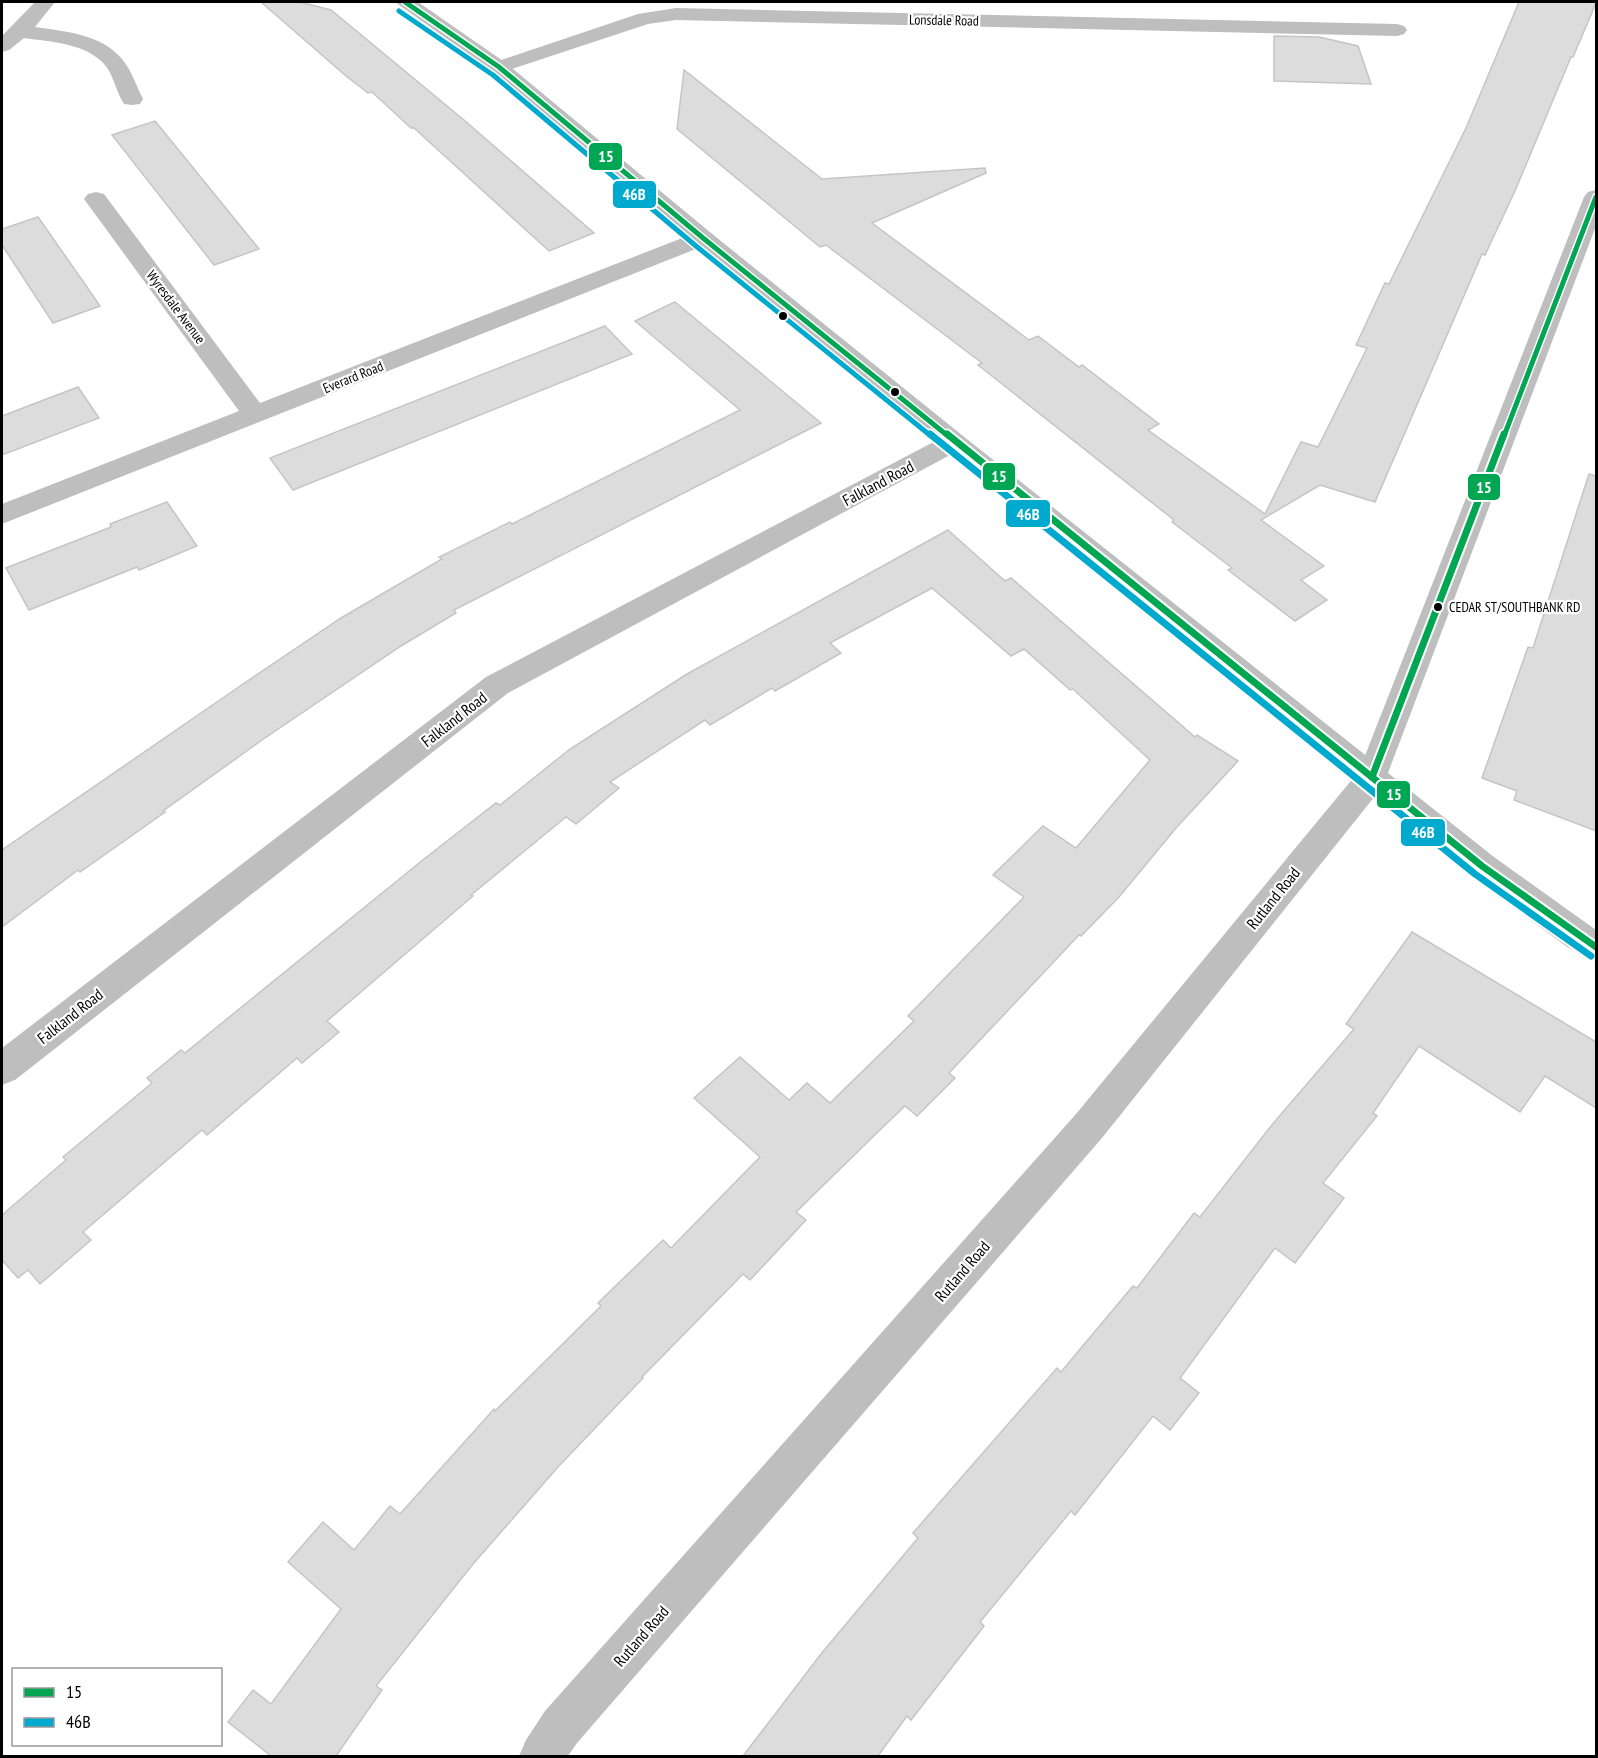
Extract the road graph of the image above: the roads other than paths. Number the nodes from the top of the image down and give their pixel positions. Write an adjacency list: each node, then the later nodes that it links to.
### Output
1 (45, 2): 4 (street)
2 (405, 2): 6 (street)
3 (1397, 30): 6 (street, Lonsdale Road)
4 (20, 32): 5 (street); 7 (street)
5 (2, 46)
6 (499, 67): 10 (street)
7 (132, 99)
8 (1596, 198): 14 (street, Rutland Road)
9 (96, 199): 11 (street, Wyresdale Avenue)
10 (703, 238): 11 (street, Everard Road); 12 (street)
11 (256, 415): 13 (street, Everard Road)
12 (954, 442): 14 (street); 16 (street, Falkland Road)
13 (2, 514)
14 (1372, 777): 15 (street); 17 (street, Rutland Road)
15 (1596, 947)
16 (2, 1069)
17 (542, 1756)

